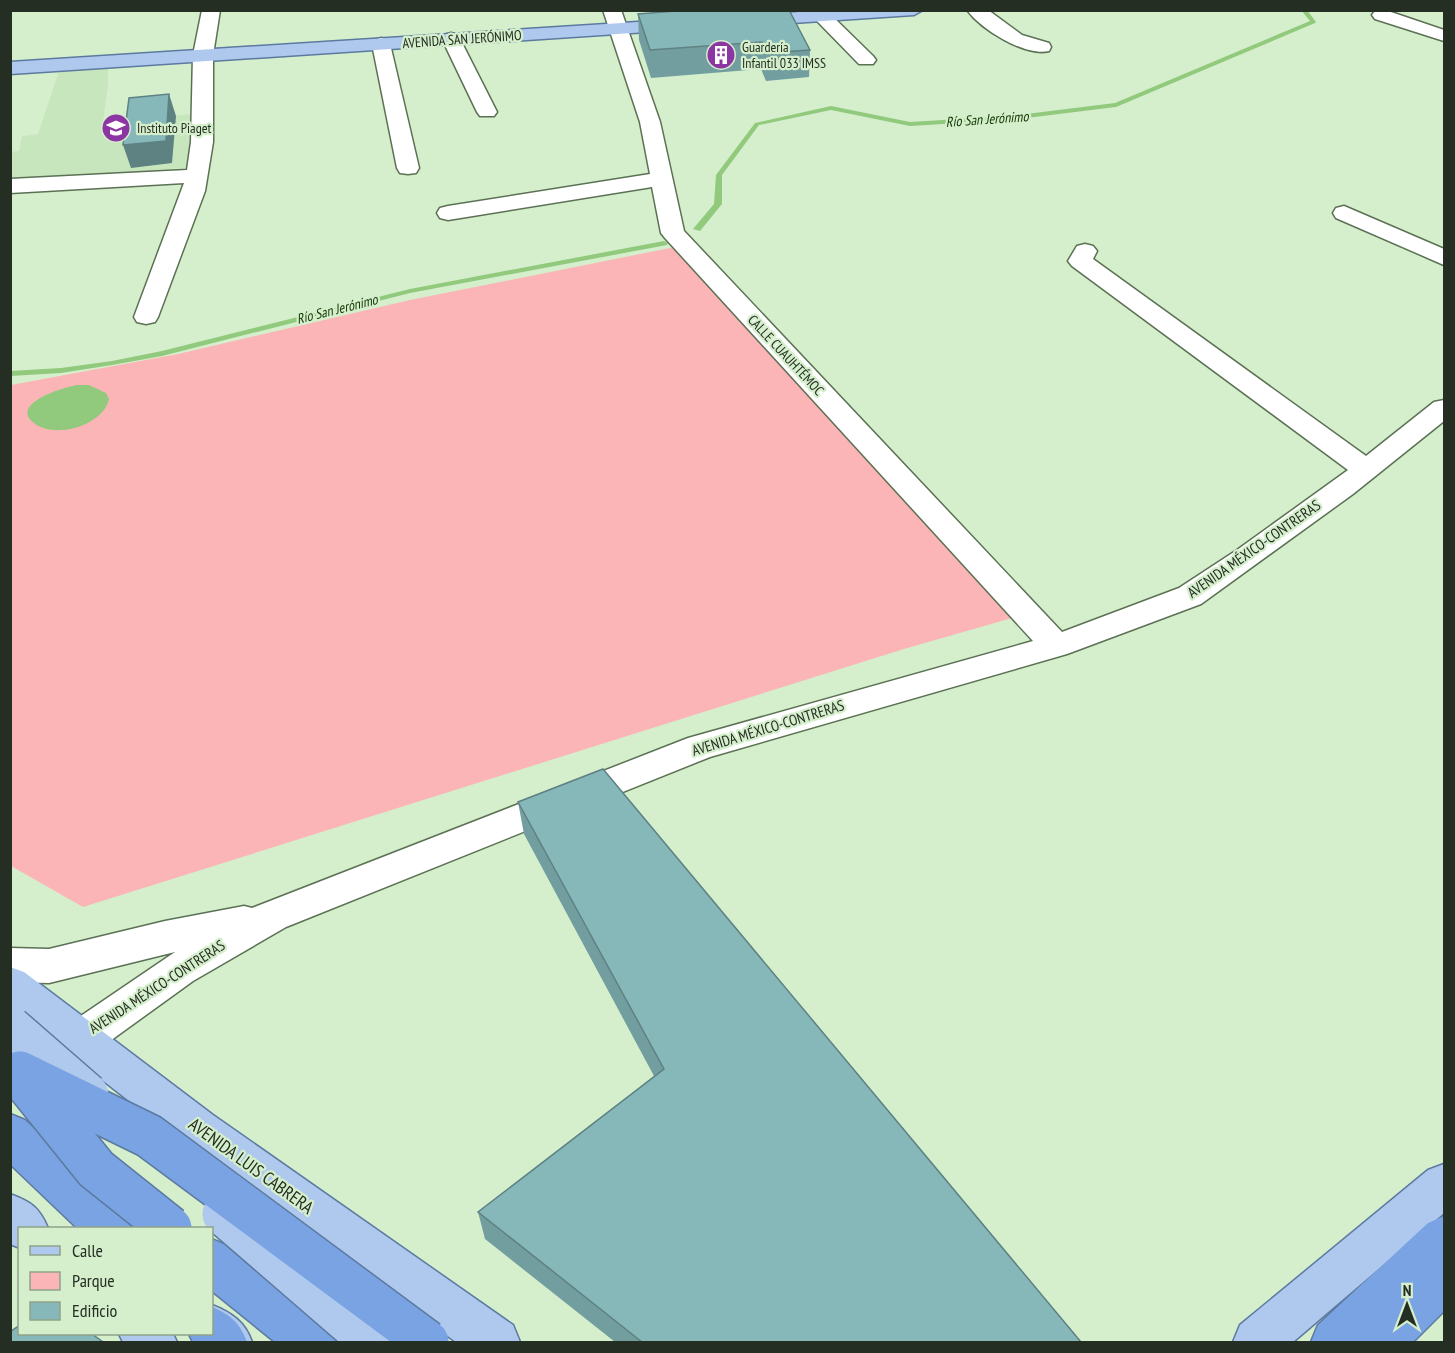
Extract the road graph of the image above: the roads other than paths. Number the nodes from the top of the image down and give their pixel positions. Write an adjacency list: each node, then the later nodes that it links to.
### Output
1 (211, 10): 13 (street)
2 (914, 10): 5 (main road)
3 (976, 10): 12 (street)
4 (1381, 15): 9 (street)
5 (823, 17): 7 (main road); 14 (street)
6 (615, 20): 8 (main road, AVENIDA SAN JERÓNIMO); 10 (main road, AVENIDA SAN JERÓNIMO); 19 (street, CALLE CUAUHTÉMOC)
7 (732, 22)
8 (698, 24)
9 (1444, 36)
10 (451, 39): 11 (main road, AVENIDA SAN JERÓNIMO); 16 (street)
11 (381, 44): 13 (main road, AVENIDA SAN JERÓNIMO); 17 (street)
12 (1042, 47)
13 (203, 55): 15 (main road, AVENIDA SAN JERÓNIMO); 18 (street)
14 (866, 60)
15 (10, 68)
16 (487, 112)
17 (408, 168)
18 (195, 176): 20 (street); 25 (street)
19 (663, 179): 21 (street); 28 (street, CALLE CUAUHTÉMOC)
20 (10, 186)
21 (448, 213)
22 (1344, 213): 24 (street)
23 (1085, 251): 27 (street)
24 (1444, 258)
25 (146, 317)
26 (1444, 408): 27 (street, AVENIDA MÉXICO-CONTRERAS)
27 (1365, 469): 28 (street, AVENIDA MÉXICO-CONTRERAS)
28 (1056, 646): 29 (street, AVENIDA MÉXICO-CONTRERAS)
29 (272, 916): 30 (street); 33 (street, AVENIDA MÉXICO-CONTRERAS)
30 (10, 965)
31 (10, 984): 33 (main road, AVENIDA LUIS CABRERA)
32 (10, 1028): 49 (main road, bridge)
33 (79, 1038): 34 (street, AVENIDA MÉXICO-CONTRERAS); 51 (main road, AVENIDA LUIS CABRERA)
34 (14, 1077): 42 (highway, bridge); 50 (highway, bridge)
35 (10, 1134): 36 (highway)
36 (30, 1167): 40 (main road); 41 (highway)
37 (1444, 1185): 52 (main road)
38 (10, 1216): 39 (main road)
39 (24, 1227)
40 (87, 1227)
41 (108, 1227)
42 (169, 1227)
43 (1444, 1239): 53 (highway)
44 (213, 1263): 48 (highway)
45 (1444, 1279): 54 (highway)
46 (213, 1331): 47 (main road)
47 (228, 1342)
48 (312, 1342)
49 (372, 1342)
50 (427, 1342)
51 (496, 1342)
52 (1257, 1342)
53 (1335, 1342)
54 (1380, 1342)

